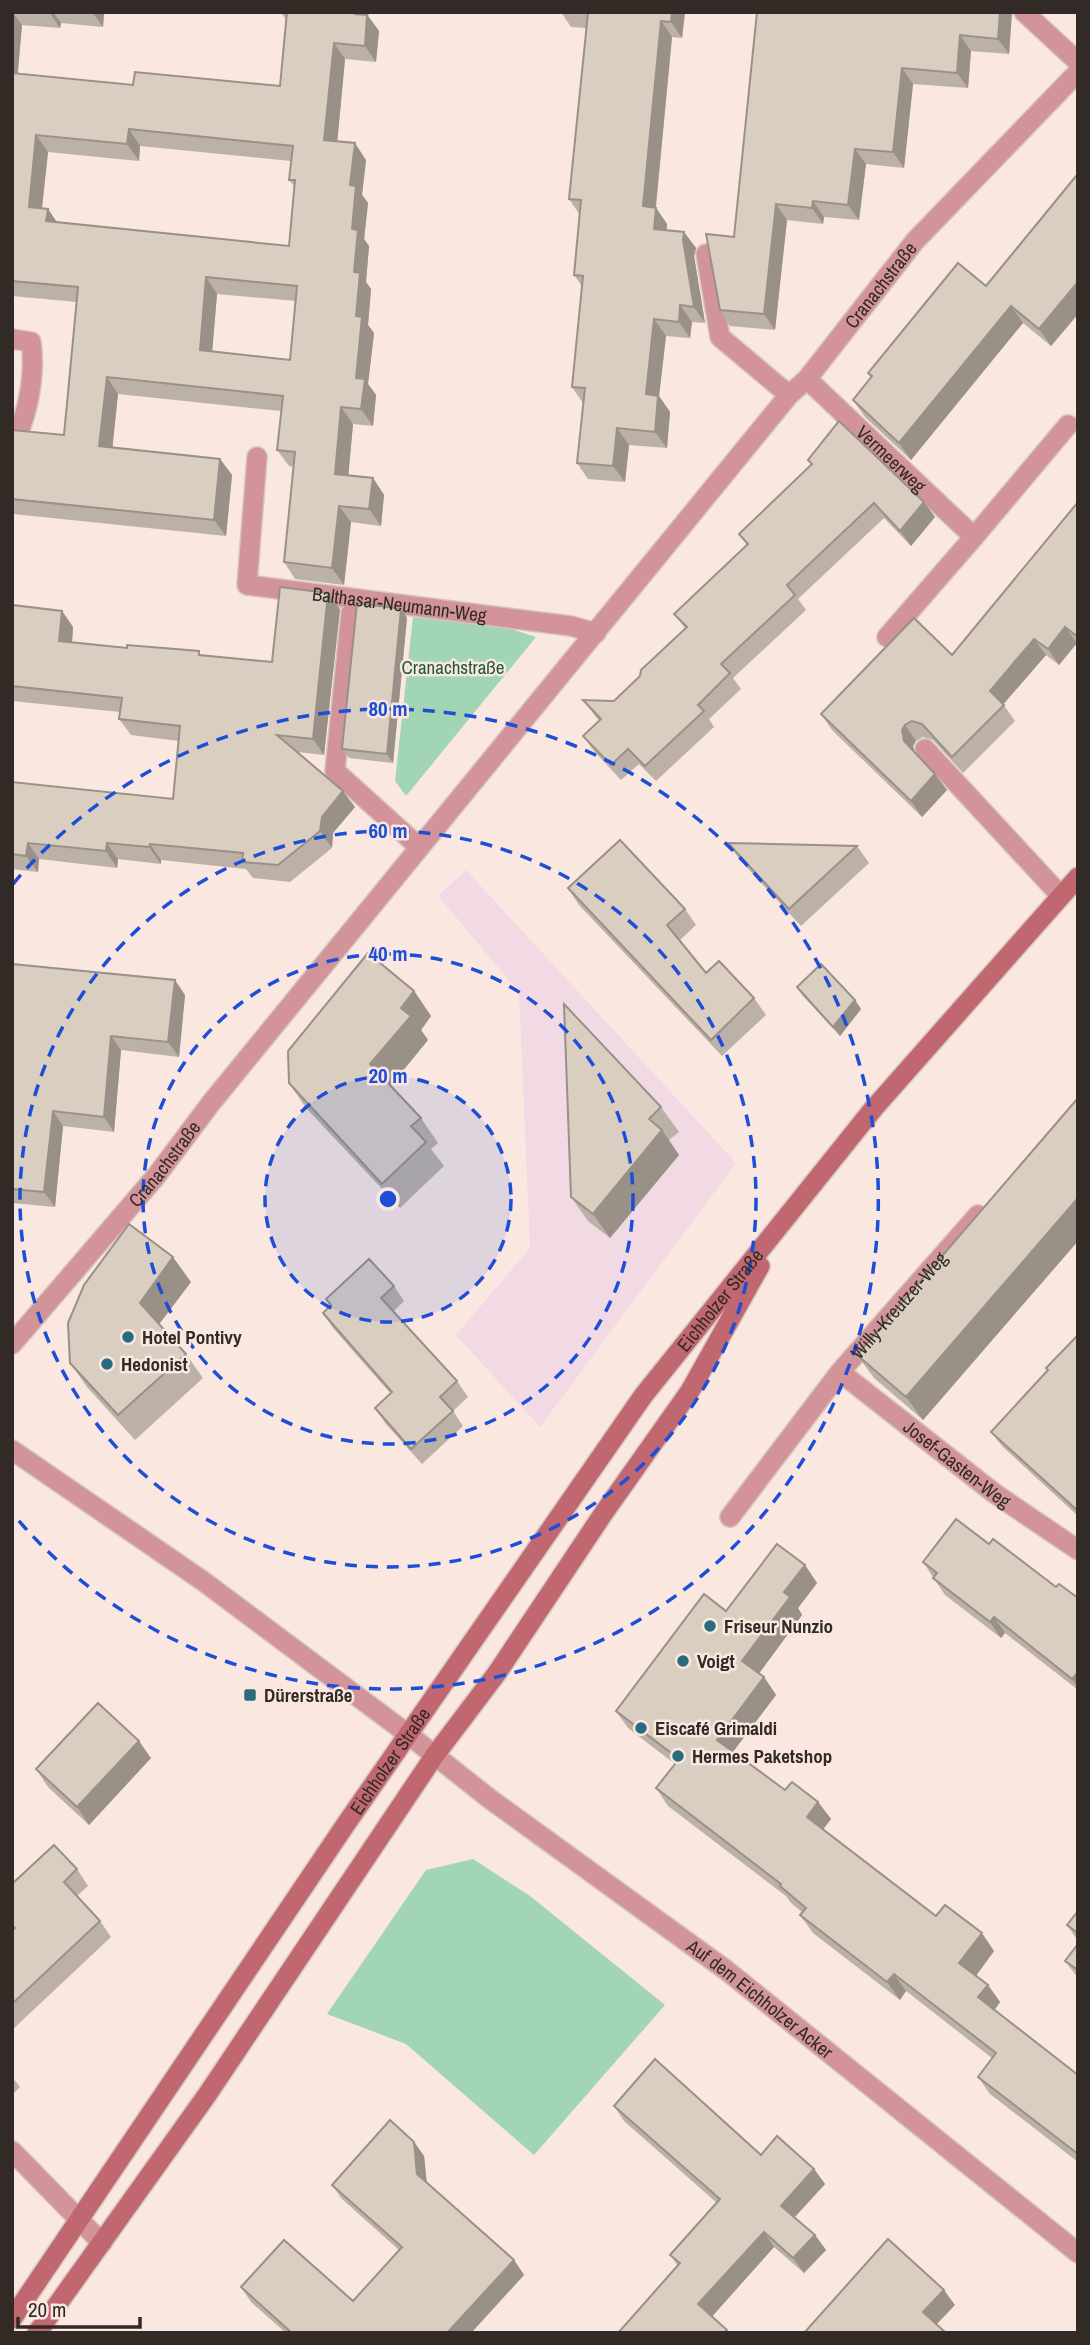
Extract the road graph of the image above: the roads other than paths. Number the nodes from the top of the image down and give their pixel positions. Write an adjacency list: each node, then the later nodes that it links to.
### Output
1 (1024, 12): 2 (street)
2 (1078, 62)
3 (1075, 82): 6 (street, Cranachstraße)
4 (706, 254): 7 (street)
5 (12, 339): 9 (street)
6 (807, 379): 7 (street, Cranachstraße); 11 (street, Vermeerweg)
7 (789, 395): 13 (street, Cranachstraße)
8 (1068, 425): 11 (street)
9 (12, 427)
10 (257, 457): 13 (street, Balthasar-Neumann-Weg)
11 (974, 537): 14 (street)
12 (351, 613): 16 (street)
13 (596, 633): 16 (street, Cranachstraße)
14 (887, 637)
15 (925, 749): 18 (street)
16 (419, 847): 21 (street, Cranachstraße)
17 (1078, 877): 18 (main road, Eichholzer Straße)
18 (1061, 896): 20 (main road, Eichholzer Straße)
19 (991, 1200): 22 (street, Willy-Kreutzer-Weg)
20 (788, 1217): 26 (main road, Eichholzer Straße); 27 (main road, Eichholzer Straße)
21 (12, 1344)
22 (840, 1372): 24 (street, Willy-Kreutzer-Weg); 25 (street, Josef-Gasten-Weg)
23 (12, 1450): 26 (street)
24 (730, 1517)
25 (1078, 1550)
26 (409, 1735): 27 (street); 29 (main road, Eichholzer Straße)
27 (435, 1755): 30 (main road, Eichholzer Straße); 31 (street, Auf dem Eichholzer Acker)
28 (12, 2151): 29 (street)
29 (80, 2219): 30 (street); 32 (main road, Eichholzer Straße)
30 (102, 2243): 33 (main road, Eichholzer Straße)
31 (1078, 2253)
32 (12, 2319)
33 (37, 2333)

